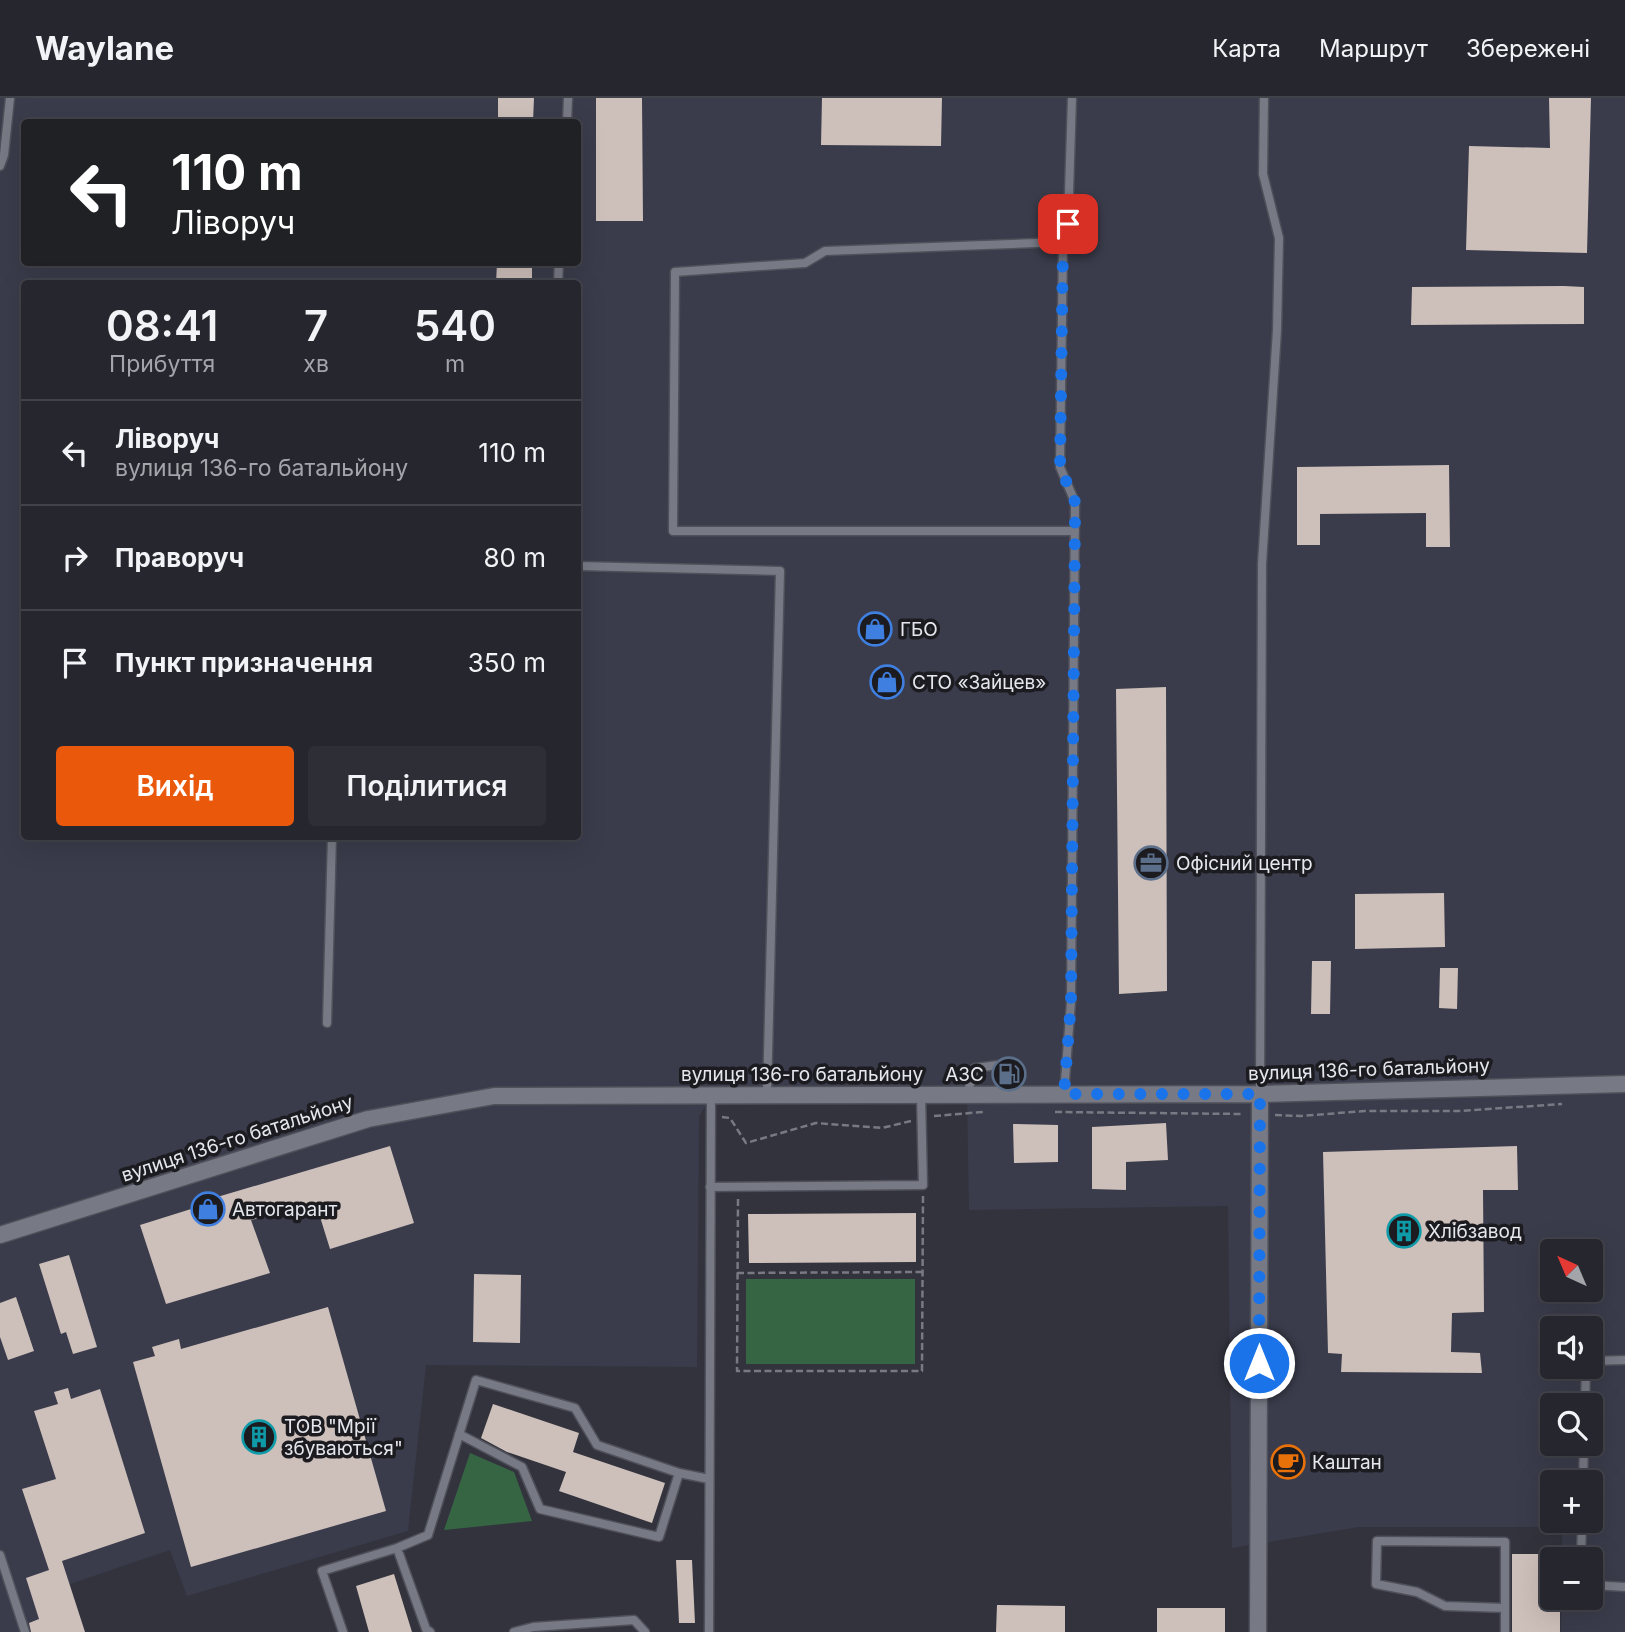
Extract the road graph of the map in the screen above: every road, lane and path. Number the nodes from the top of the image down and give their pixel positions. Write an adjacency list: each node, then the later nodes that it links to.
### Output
1 (10, 98): 6 (lane)
2 (568, 98): 5 (lane)
3 (1072, 98): 7 (lane)
4 (1264, 98): 17 (lane)
5 (567, 119)
6 (0, 166)
7 (1063, 242): 8 (lane); 8 (lane)
8 (1075, 531): 16 (lane)
9 (581, 566): 18 (lane)
10 (332, 840): 11 (lane)
11 (327, 1023)
12 (1625, 1084): 17 (street, вулиця 136-го батальйону)
13 (921, 1094): 14 (street, вулиця 136-го батальйону); 18 (street, вулиця 136-го батальйону); 28 (lane)
14 (967, 1094): 15 (street, вулиця 136-го батальйону); 15 (lane)
15 (1019, 1094): 16 (street, вулиця 136-го батальйону)
16 (1064, 1094): 17 (street, вулиця 136-го батальйону)
17 (1260, 1094): 50 (street)
18 (767, 1095): 19 (street, вулиця 136-го батальйону)
19 (710, 1096): 29 (lane); 31 (street, вулиця 136-го батальйону)
20 (1571, 1103): 24 (path)
21 (985, 1111): 26 (path)
22 (1053, 1112): 23 (path)
23 (1251, 1114)
24 (1264, 1114)
25 (720, 1117): 27 (path)
26 (931, 1117)
27 (919, 1120)
28 (923, 1185): 30 (lane); 32 (path)
29 (710, 1187): 30 (lane); 38 (lane)
30 (738, 1187): 33 (path)
31 (0, 1235)
32 (923, 1272): 33 (path); 33 (path)
33 (737, 1273)
34 (1625, 1360): 35 (lane)
35 (1603, 1361)
36 (459, 1434): 37 (lane); 37 (lane); 39 (lane)
37 (679, 1473): 38 (lane)
38 (709, 1479): 49 (lane)
39 (397, 1548): 45 (lane); 46 (lane)
40 (0, 1555): 44 (lane)
41 (1603, 1586): 42 (lane)
42 (1625, 1587)
43 (1505, 1608): 43 (lane); 51 (lane)
44 (25, 1632)
45 (343, 1632)
46 (430, 1632)
47 (513, 1632): 48 (lane)
48 (645, 1632)
49 (709, 1632)
50 (1258, 1632)
51 (1504, 1632)

